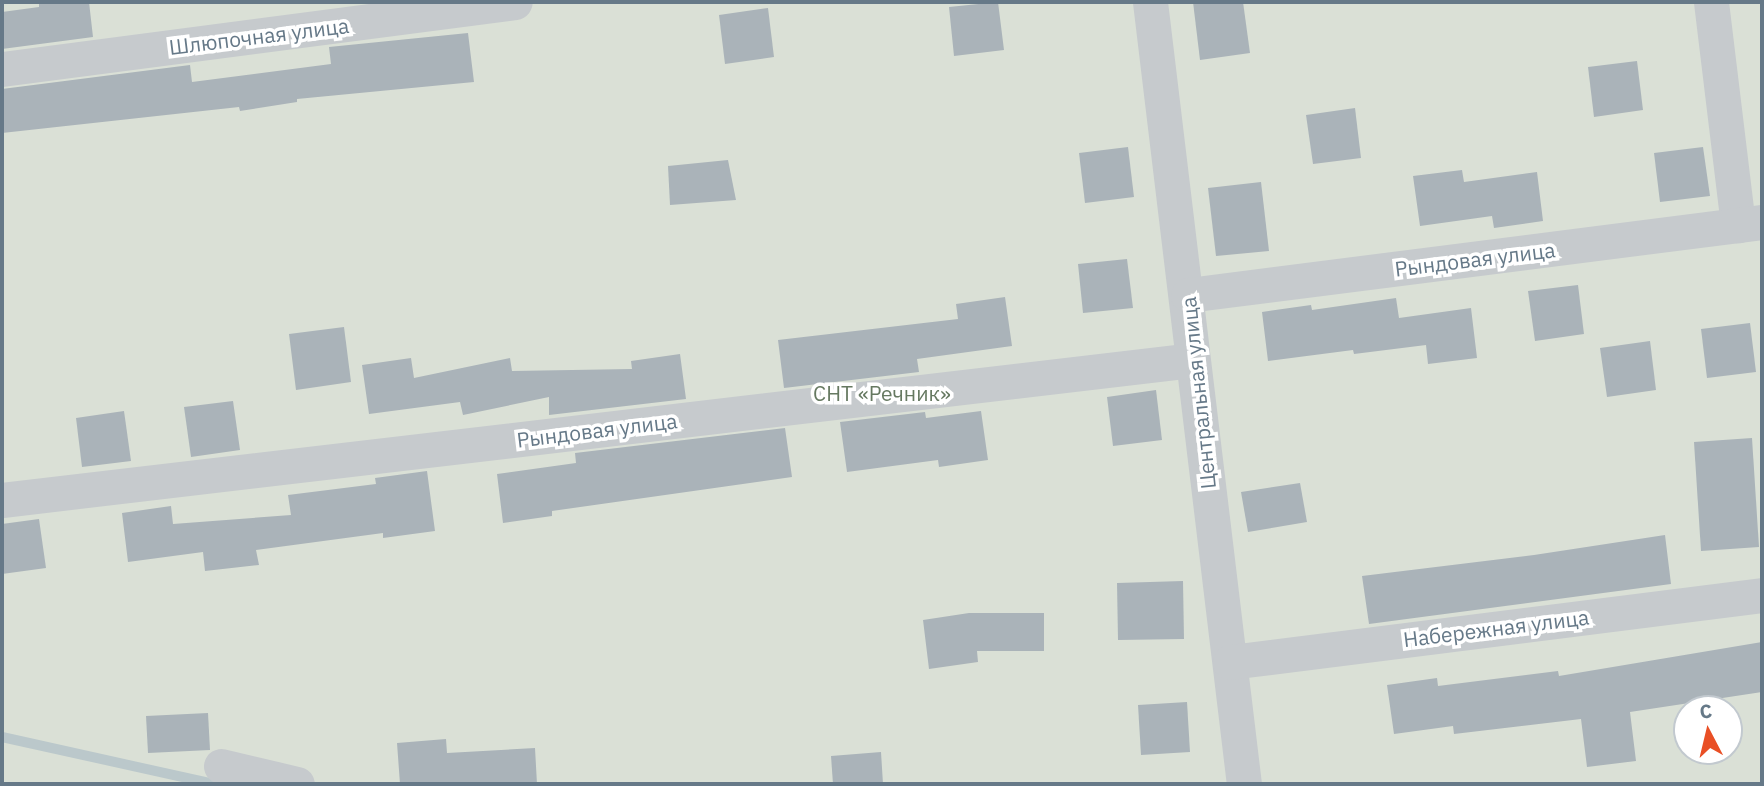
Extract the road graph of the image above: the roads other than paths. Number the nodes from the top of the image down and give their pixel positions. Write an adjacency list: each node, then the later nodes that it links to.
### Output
1 (515, 2): 4 (street, Шлюпочная улица)
2 (1150, 2): 6 (street, Центральная улица)
3 (1711, 2): 5 (street)
4 (2, 69)
5 (1750, 223): 6 (street, Рындовая улица)
6 (1188, 295): 7 (street, Центральная улица)
7 (1192, 360): 8 (street, Рындовая улица); 10 (street, Центральная улица)
8 (2, 500)
9 (1762, 594): 10 (street, Набережная улица)
10 (1230, 662): 12 (street, Центральная улица)
11 (221, 766): 13 (street)
12 (1239, 783)
13 (297, 784)

